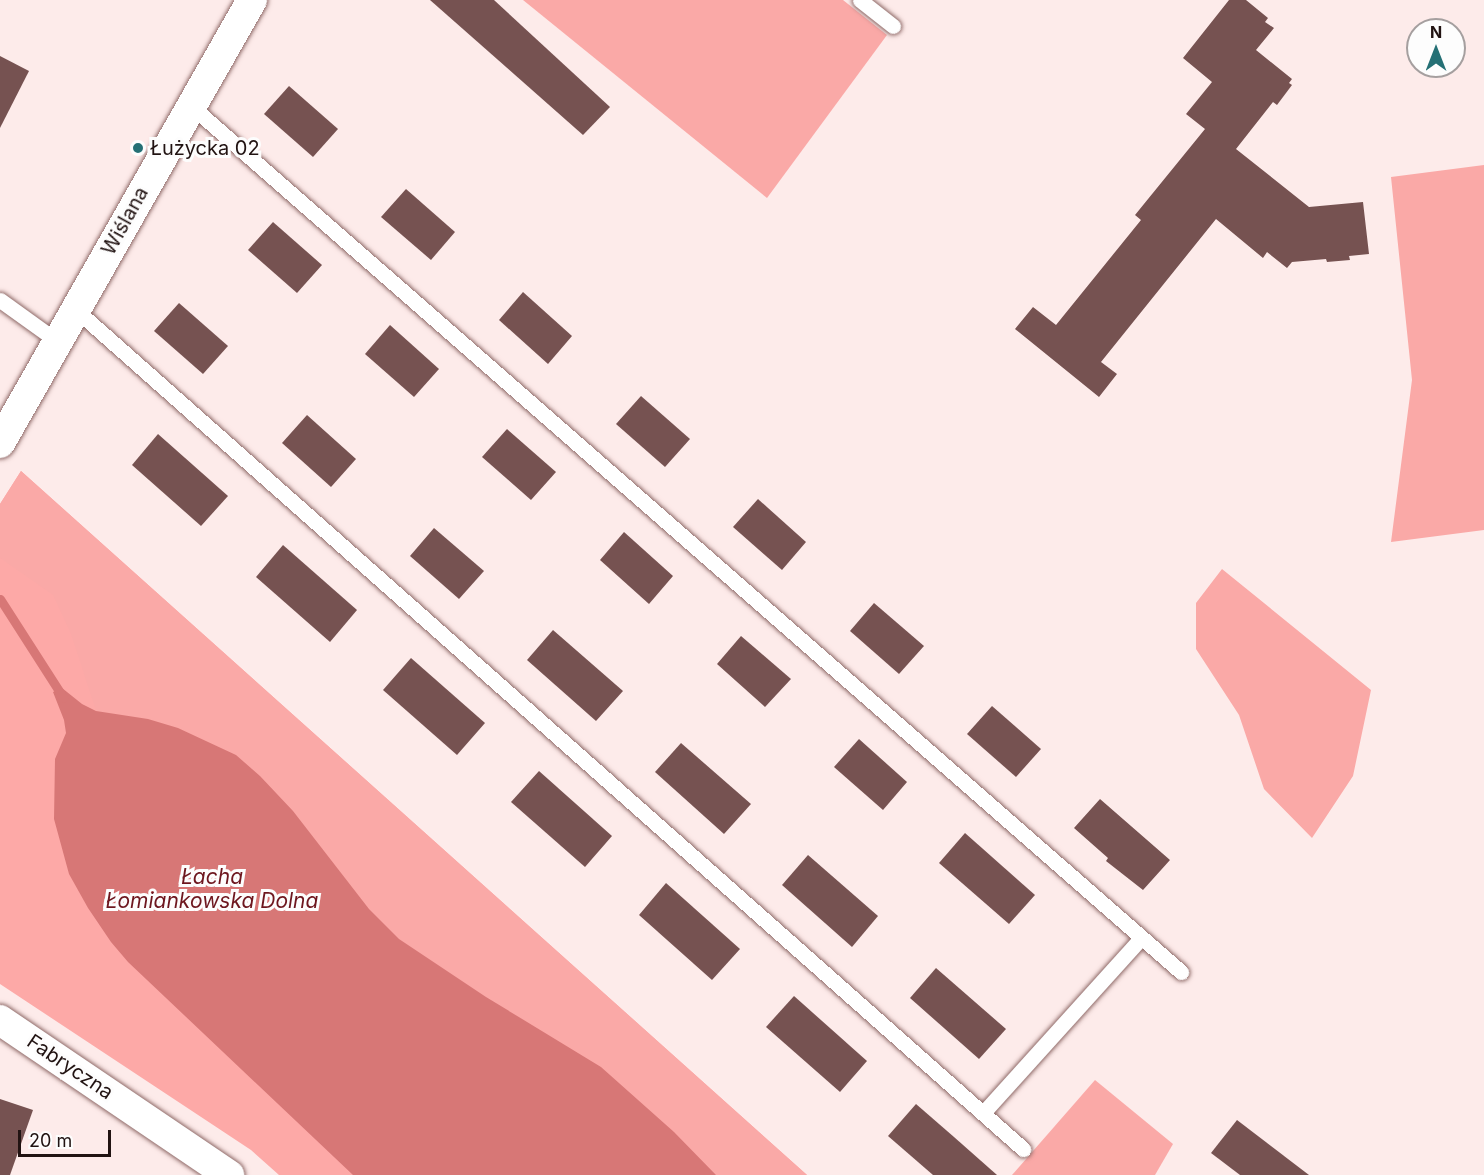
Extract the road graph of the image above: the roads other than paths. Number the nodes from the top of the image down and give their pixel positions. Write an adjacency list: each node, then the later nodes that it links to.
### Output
1 (252, 0): 4 (street, Wiślana)
2 (860, 0): 3 (lane)
3 (893, 26)
4 (190, 105): 6 (street, Wiślana); 9 (lane)
5 (0, 300): 7 (lane)
6 (75, 309): 7 (street, Wiślana); 12 (lane)
7 (57, 341): 8 (street, Wiślana)
8 (0, 443)
9 (1141, 938): 10 (lane); 12 (lane)
10 (1181, 972)
11 (0, 1020): 14 (street, Fabryczna)
12 (983, 1113): 13 (lane)
13 (1023, 1149)
14 (229, 1175)

